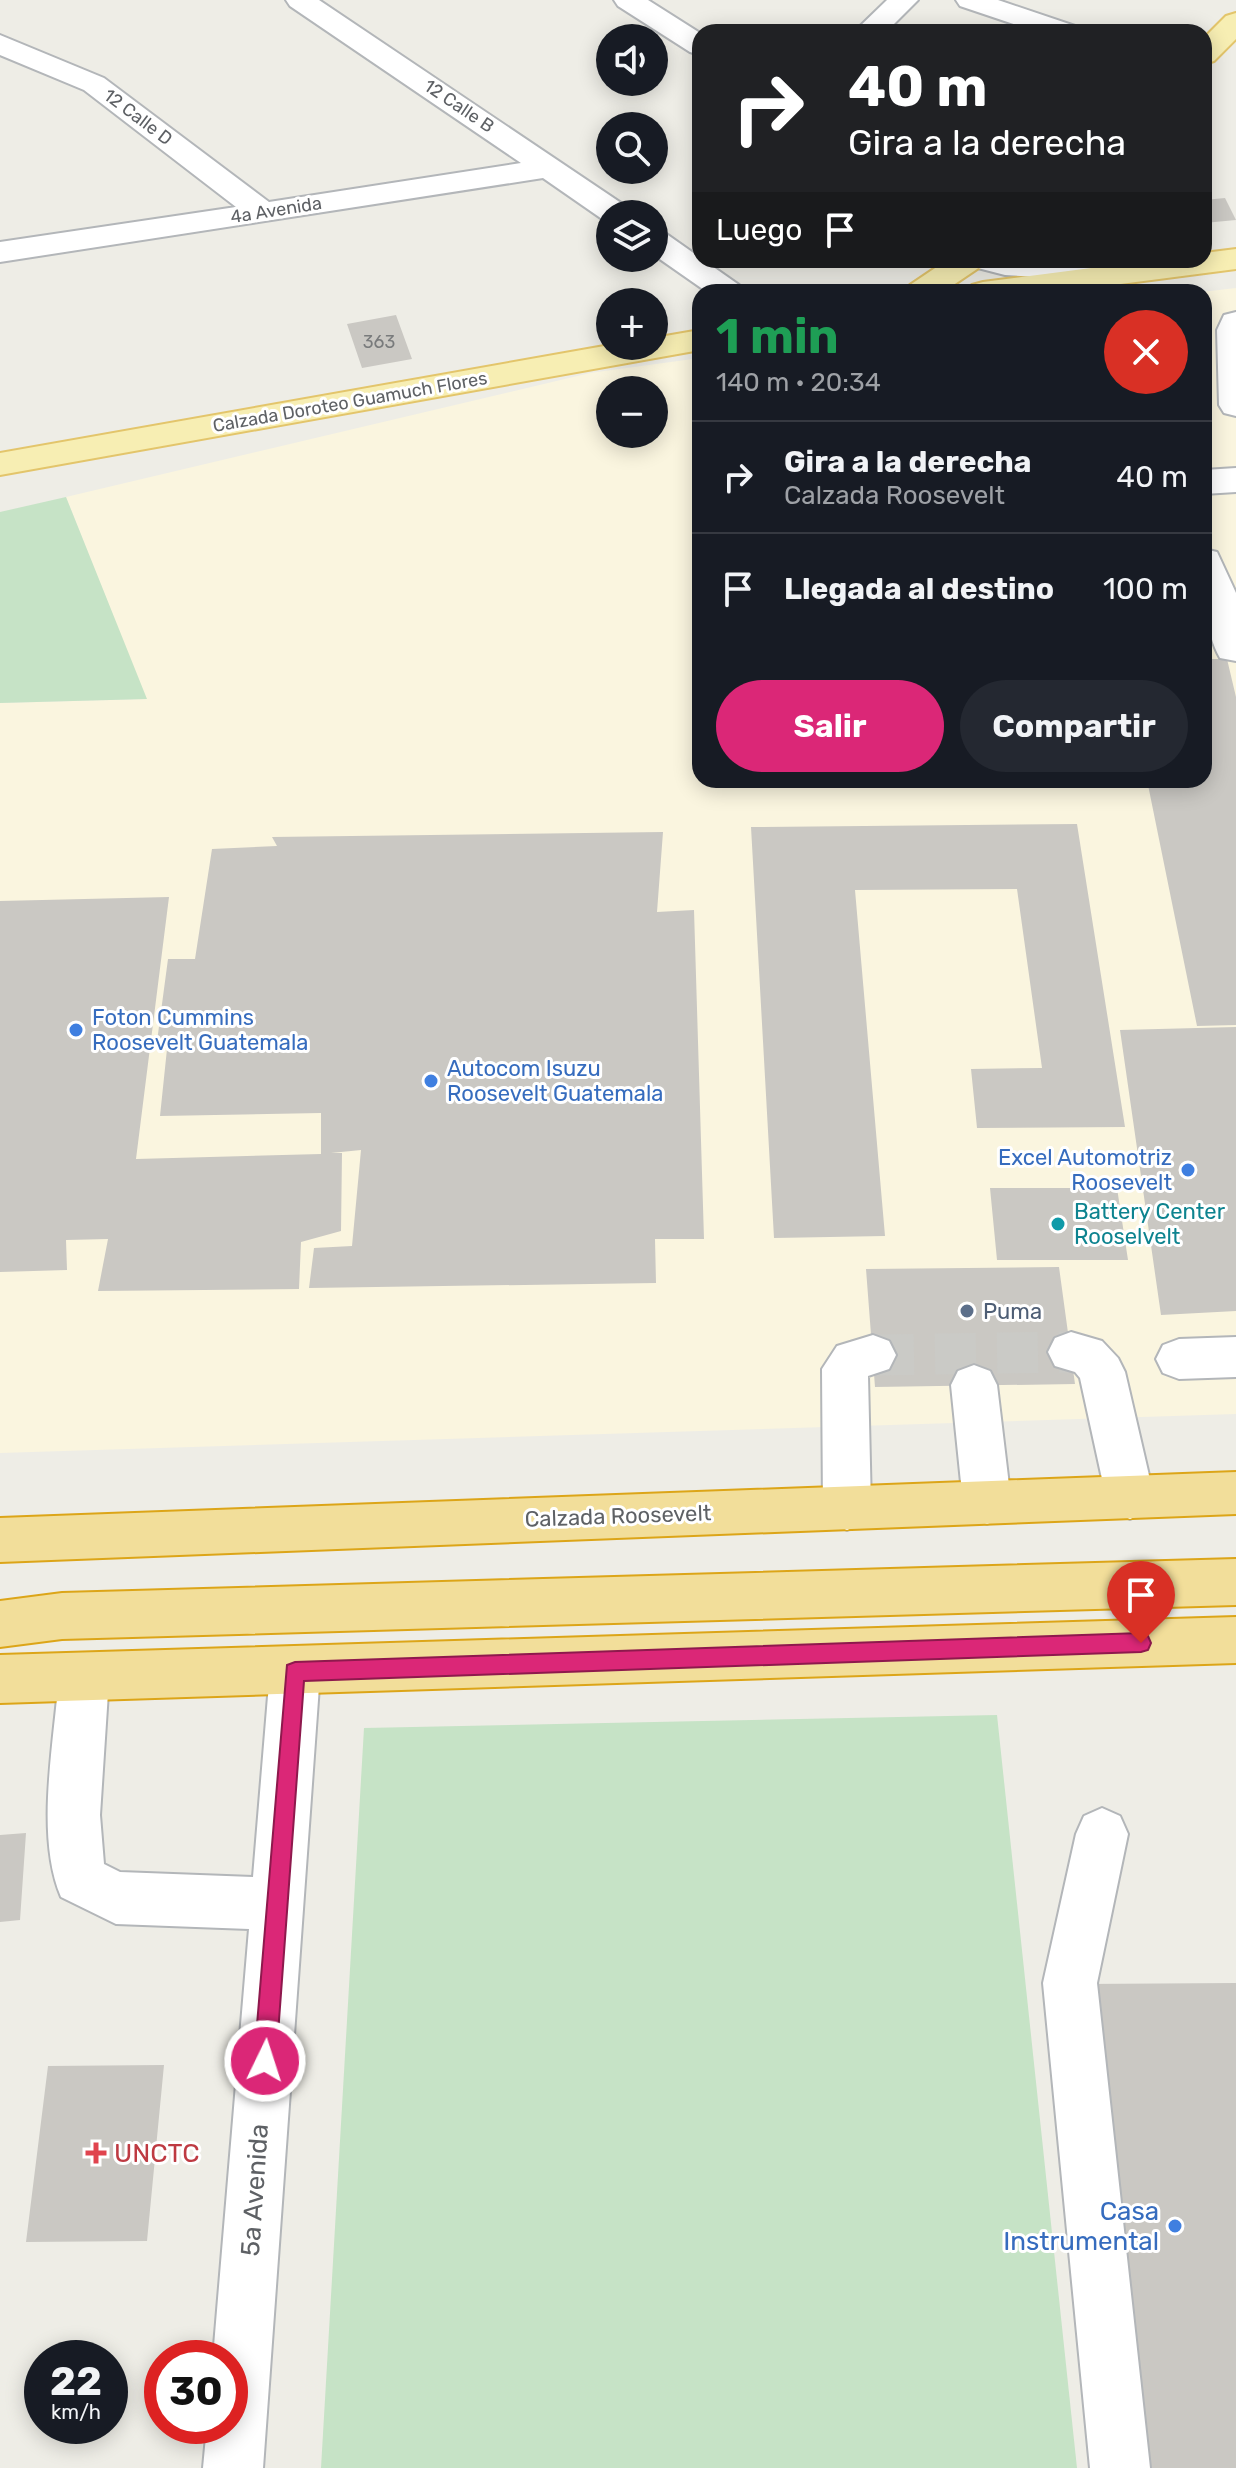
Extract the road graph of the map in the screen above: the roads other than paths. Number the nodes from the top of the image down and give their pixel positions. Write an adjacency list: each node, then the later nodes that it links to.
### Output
1 (300, 0): 9 (street, 12 Calle B)
2 (904, 0): 5 (street)
3 (970, 0): 6 (street)
4 (633, 1): 7 (street)
5 (878, 24)
6 (1017, 24)
7 (692, 41)
8 (0, 44): 11 (street, 12 Calle D)
9 (551, 168): 10 (street, 12 Calle B); 11 (street, 4a Avenida)
10 (596, 200)
11 (263, 212): 15 (street, 4a Avenida)
12 (1236, 233): 13 (main road)
13 (1212, 236)
14 (668, 250): 18 (street)
15 (0, 252)
16 (1236, 259): 17 (main road)
17 (1212, 262)
18 (692, 267)
19 (694, 268): 24 (street)
20 (957, 268): 25 (main road)
21 (1093, 268): 23 (street)
22 (1158, 268): 23 (main road)
23 (1124, 272): 26 (main road)
24 (717, 284)
25 (933, 284)
26 (1039, 284)
27 (692, 341): 31 (main road, Calzada Doroteo Guamuch Flores)
28 (1235, 342): 29 (street)
29 (1236, 405): 30 (street)
30 (1212, 407)
31 (0, 464)
32 (1236, 480): 33 (street)
33 (1212, 482)
34 (1212, 580): 35 (street)
35 (1232, 626)
36 (1071, 1352): 42 (street)
37 (873, 1355): 44 (street)
38 (1236, 1357): 39 (street)
39 (1179, 1359)
40 (974, 1385): 43 (street)
41 (1236, 1493): 42 (highway, Calzada Roosevelt)
42 (1130, 1497): 43 (highway, Calzada Roosevelt)
43 (987, 1502): 44 (highway, Calzada Roosevelt)
44 (847, 1508): 45 (highway, Calzada Roosevelt)
45 (0, 1540)
46 (1236, 1582): 47 (highway)
47 (0, 1624)
48 (1236, 1640): 49 (highway)
49 (295, 1672): 50 (highway); 53 (street, 5a Avenida)
50 (84, 1677): 51 (highway); 53 (street)
51 (0, 1679)
52 (1102, 1834): 55 (street)
53 (277, 1904): 54 (street, 5a Avenida)
54 (233, 2468)
55 (1120, 2468)

